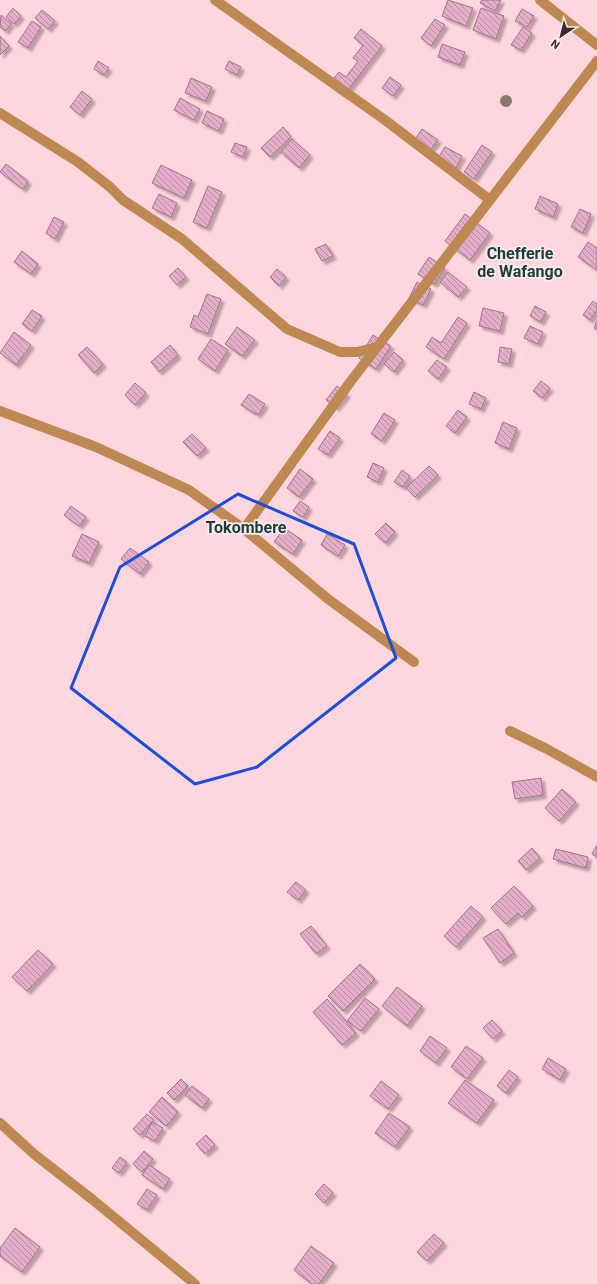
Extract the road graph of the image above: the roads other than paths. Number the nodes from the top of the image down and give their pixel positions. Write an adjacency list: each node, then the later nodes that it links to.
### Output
1 (215, 0): 6 (street)
2 (540, 0): 3 (street)
3 (597, 45)
4 (597, 61): 6 (street)
5 (0, 113): 7 (street)
6 (490, 200): 7 (street)
7 (377, 347): 9 (street)
8 (0, 411): 9 (street)
9 (244, 529): 10 (street)
10 (414, 662)
11 (510, 731): 12 (street)
12 (597, 777)
13 (0, 1123): 14 (street)
14 (195, 1284)

